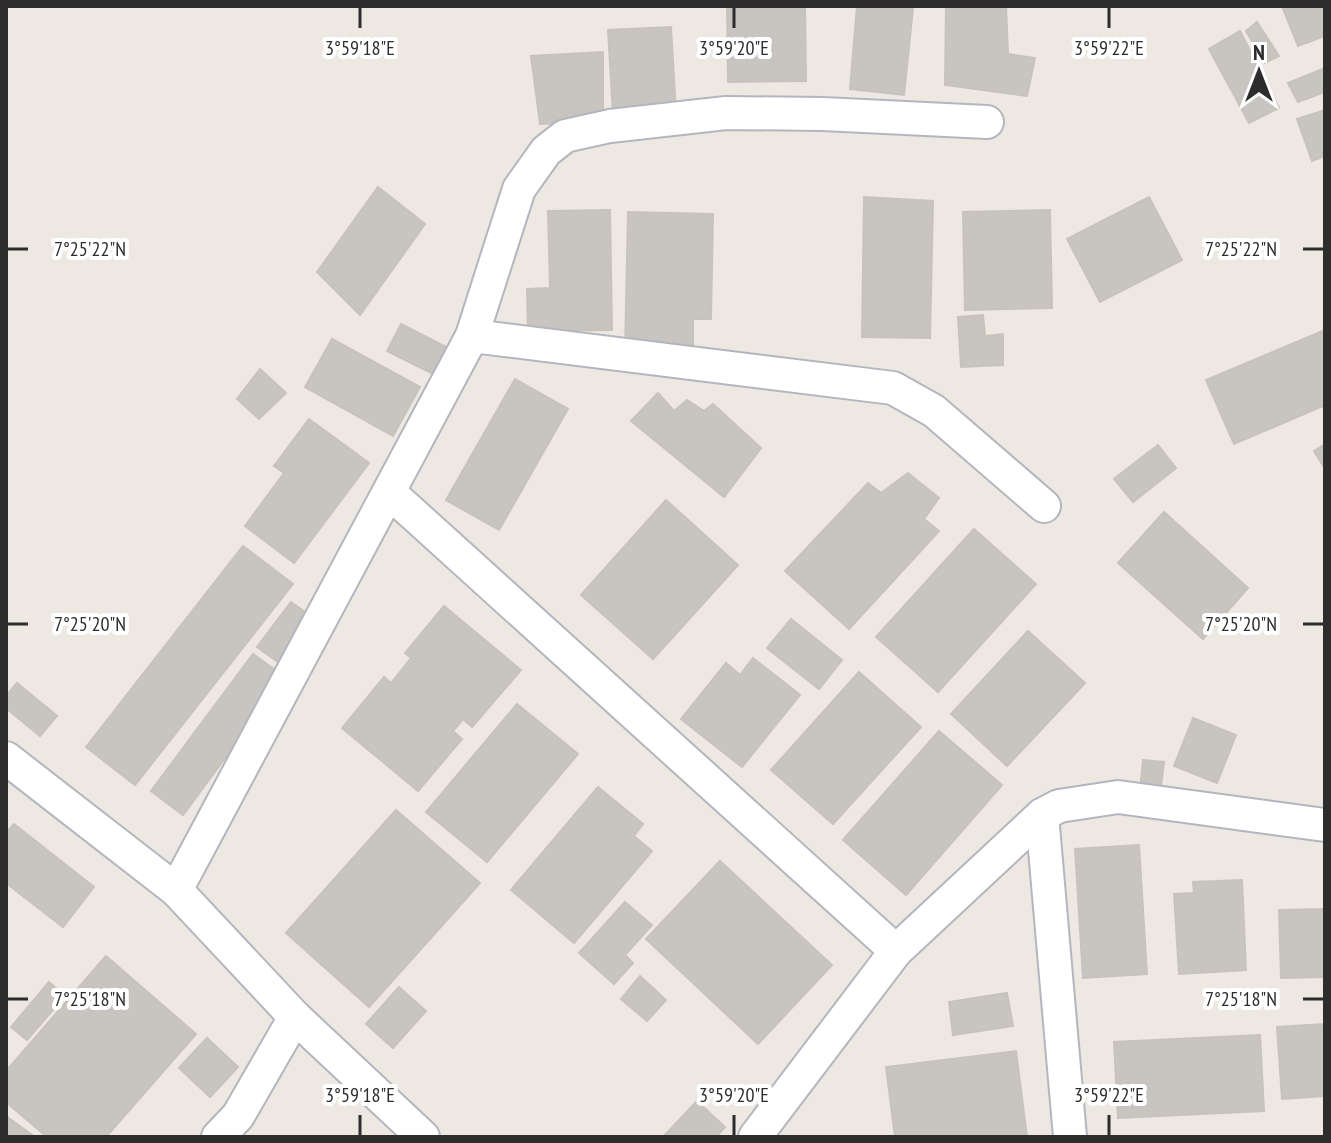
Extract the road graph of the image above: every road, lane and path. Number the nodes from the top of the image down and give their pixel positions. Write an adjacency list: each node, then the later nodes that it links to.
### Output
1 (987, 122): 2 (street)
2 (472, 336): 3 (street); 4 (street)
3 (389, 492): 8 (street); 9 (street)
4 (1044, 506)
5 (6, 758): 8 (street)
6 (1042, 815): 7 (street); 9 (street); 14 (street)
7 (1325, 825)
8 (176, 890): 10 (street)
9 (896, 951): 13 (street)
10 (295, 1017): 11 (street); 12 (street)
11 (218, 1137)
12 (423, 1137)
13 (755, 1137)
14 (1070, 1137)

